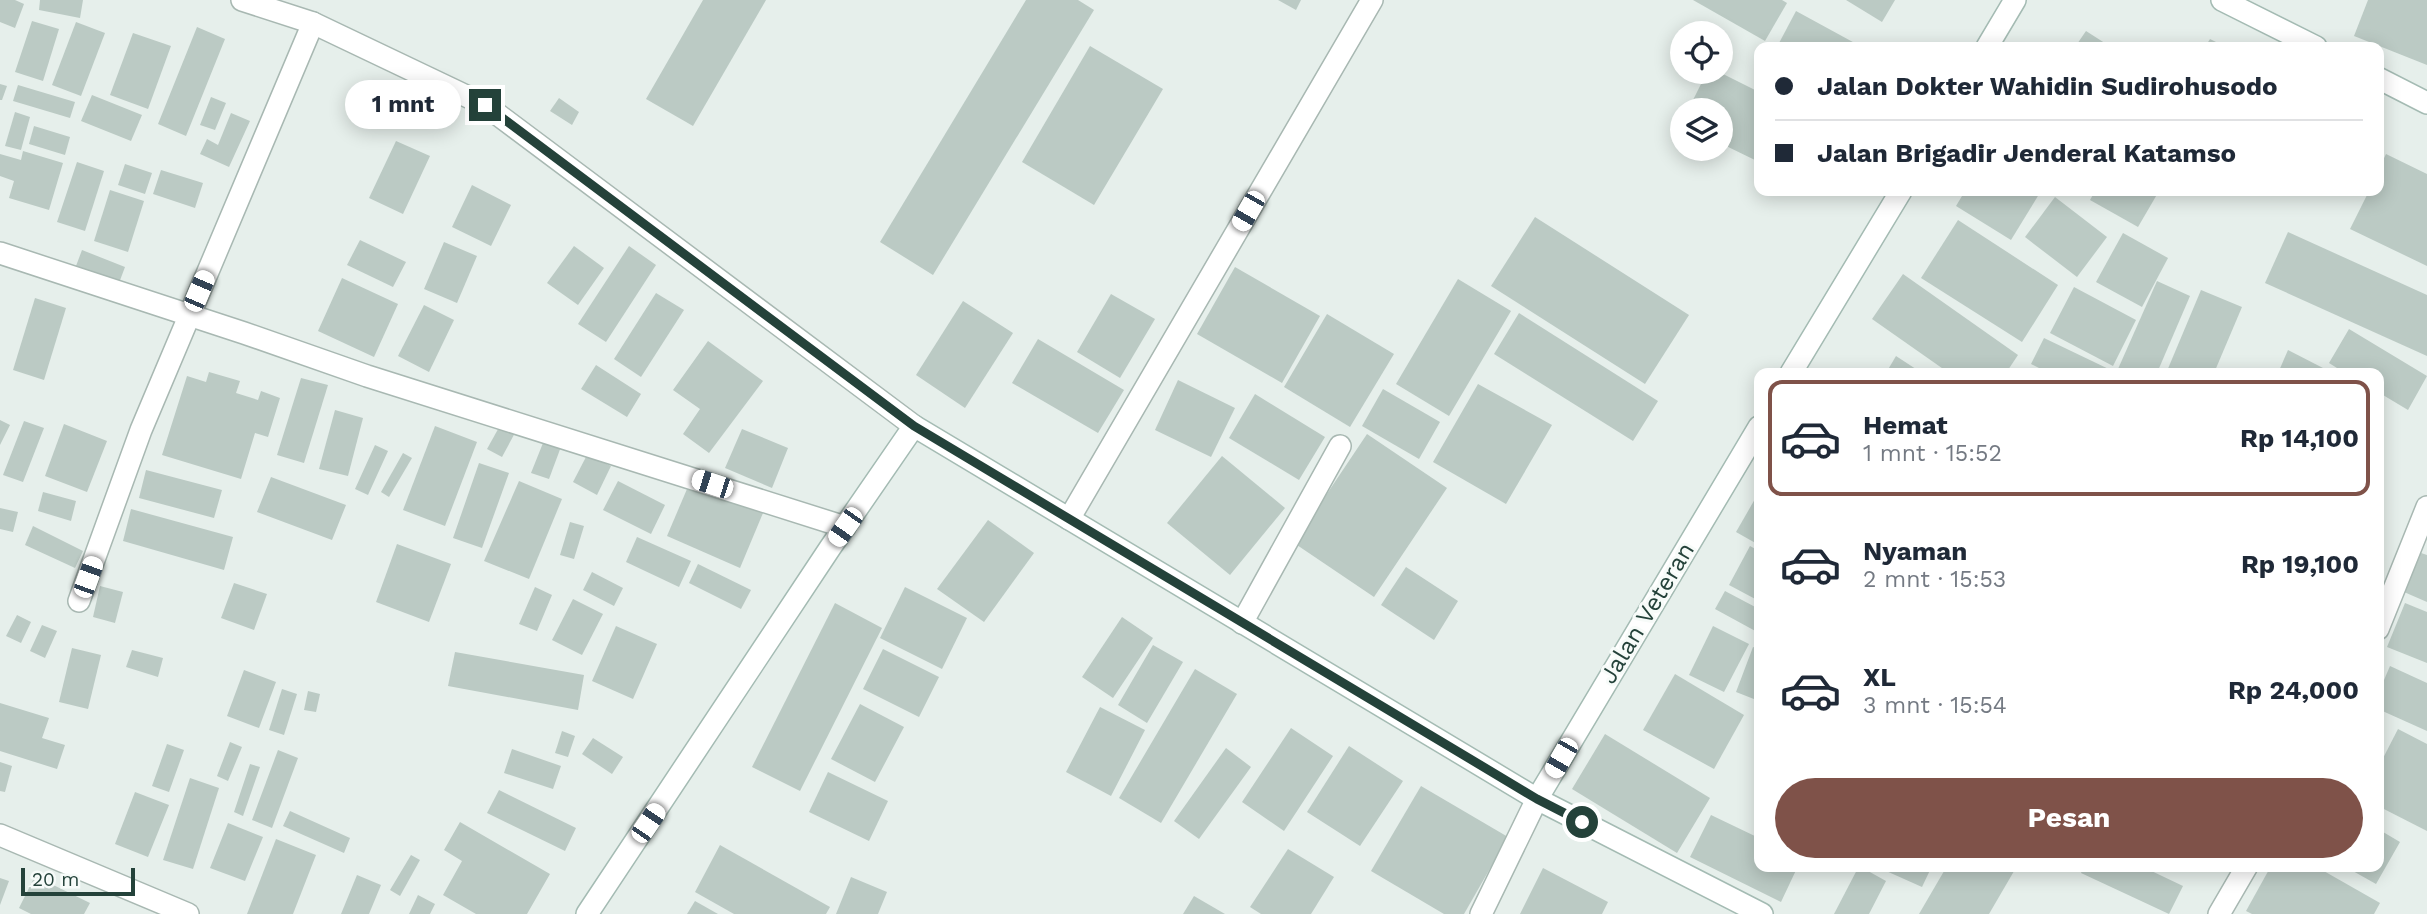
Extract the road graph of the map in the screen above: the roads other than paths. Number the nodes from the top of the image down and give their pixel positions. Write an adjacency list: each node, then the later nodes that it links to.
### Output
1 (242, 0): 5 (street)
2 (1372, 0): 18 (street)
3 (2015, 0): 6 (street)
4 (2222, 0): 7 (street)
5 (313, 23): 12 (street); 14 (street)
6 (1990, 42)
7 (2306, 42)
8 (2384, 81): 9 (street)
9 (2427, 103)
10 (1897, 196): 13 (street)
11 (0, 253): 12 (street)
12 (188, 315): 19 (street); 20 (street)
13 (1794, 368)
14 (914, 426): 18 (street); 19 (street)
15 (1754, 435): 23 (street, Jalan Veteran)
16 (1340, 446): 22 (street)
17 (2427, 507): 21 (street)
18 (1069, 519): 22 (street)
19 (845, 527): 27 (street)
20 (79, 601)
21 (2384, 614)
22 (1242, 622): 23 (street)
23 (1537, 799): 28 (street, Jalan Veteran); 29 (street)
24 (0, 835): 26 (street)
25 (2244, 872): 30 (street)
26 (188, 914)
27 (587, 914)
28 (1481, 914)
29 (1762, 914)
30 (2219, 914)

